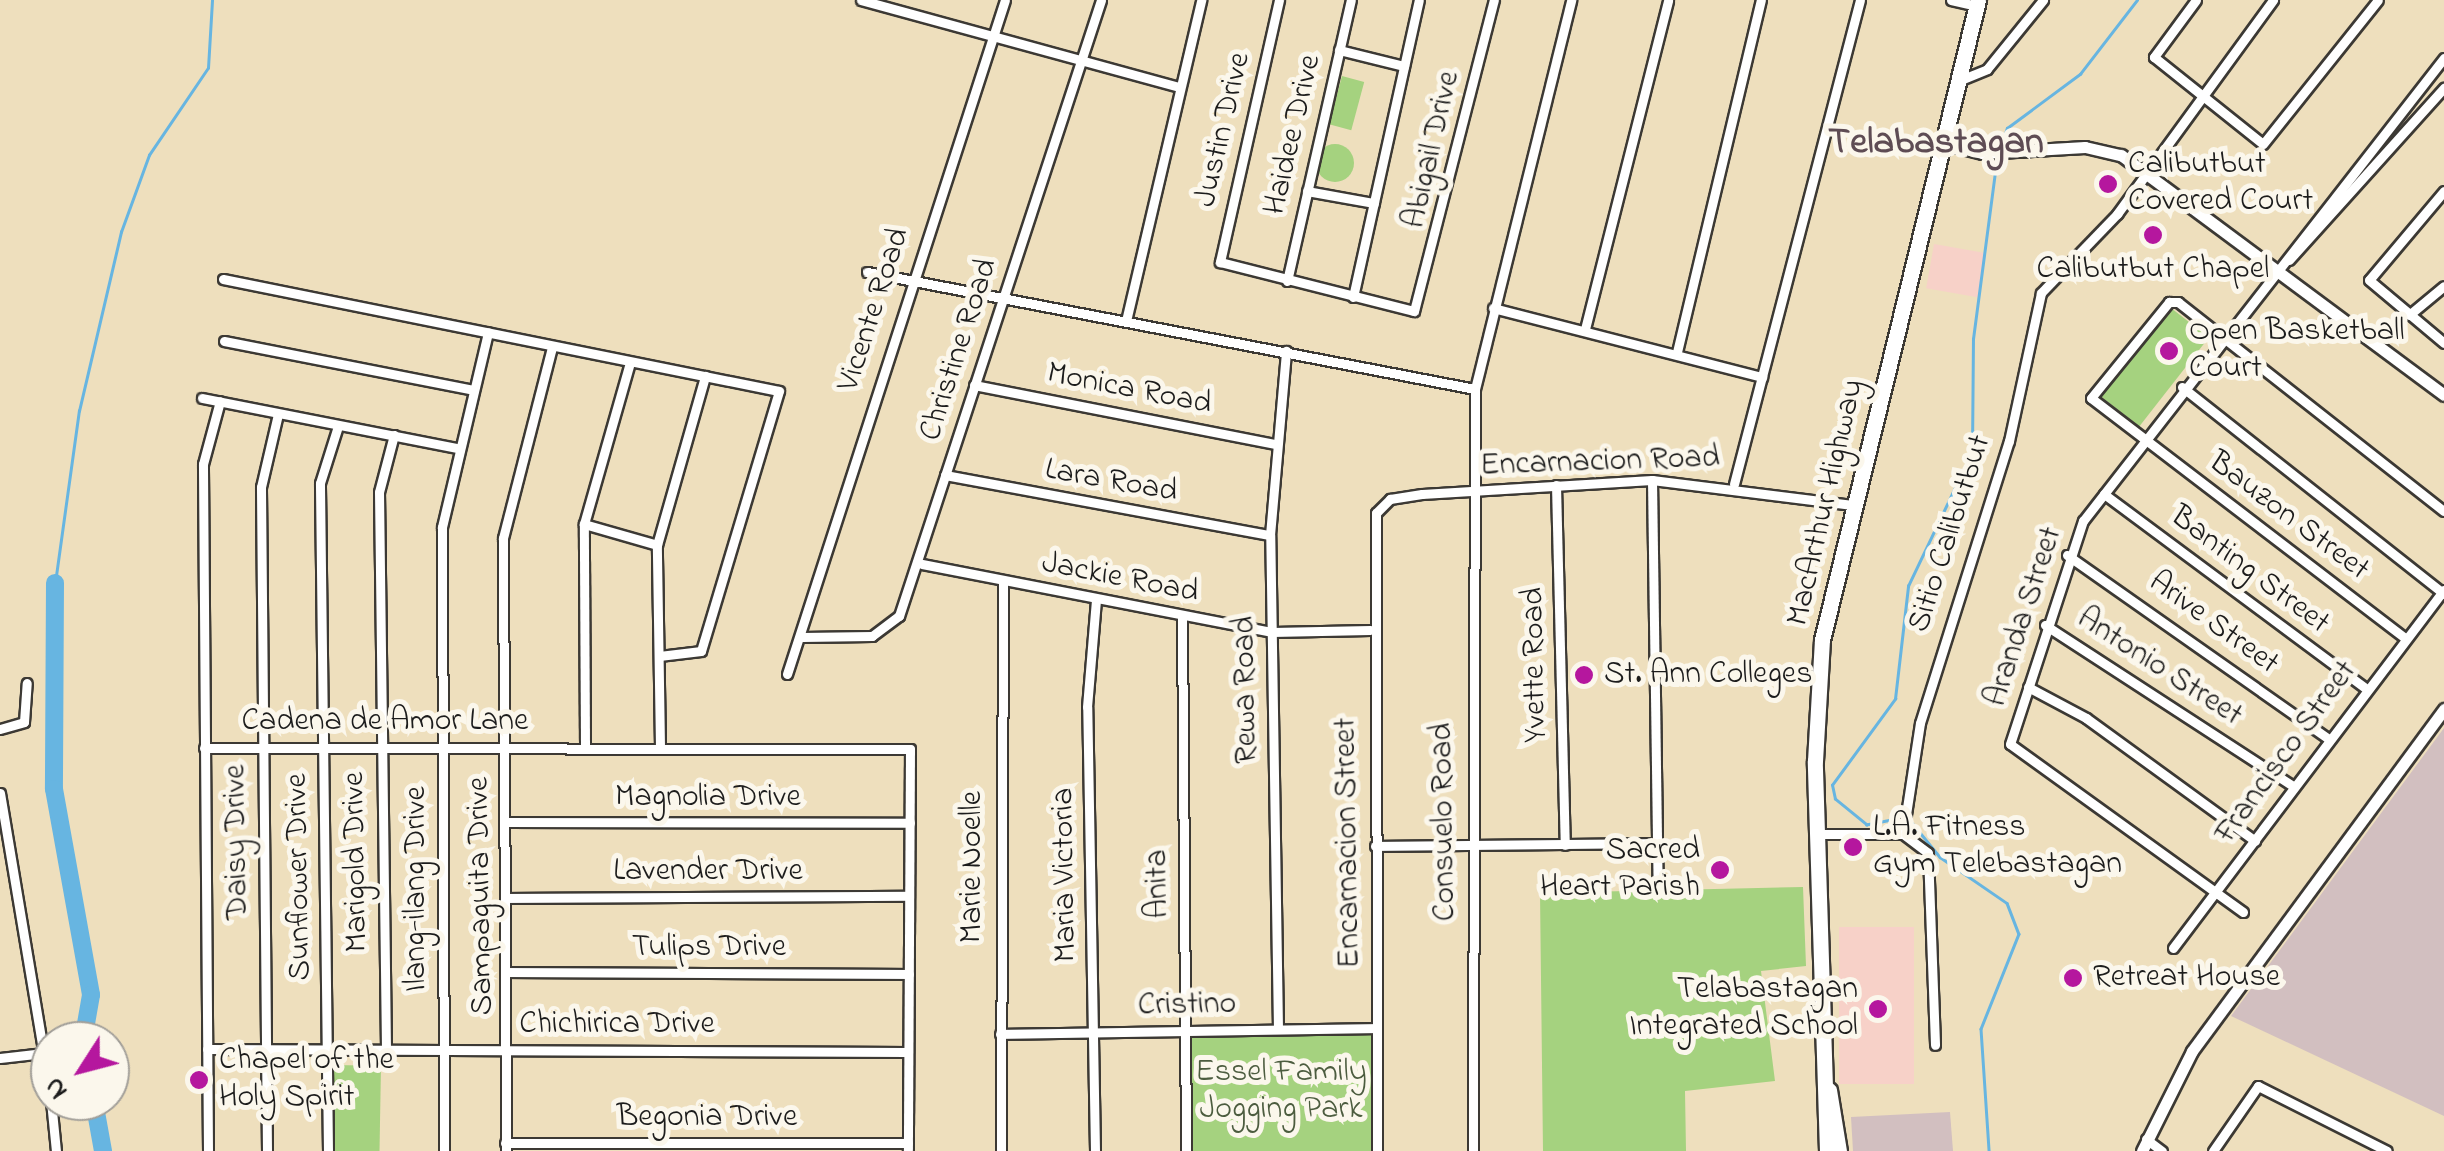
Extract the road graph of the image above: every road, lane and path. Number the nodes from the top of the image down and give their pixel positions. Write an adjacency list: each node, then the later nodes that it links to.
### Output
1 (861, 0): 19 (street)
2 (1005, 0): 20 (street, Vicente Road)
3 (1101, 0): 23 (street, Christine Road)
4 (1201, 0): 26 (street)
5 (1279, 0): 40 (street, Justin Drive)
6 (1351, 0): 21 (street, Haidee Drive)
7 (1420, 0): 24 (street, Abigail Drive)
8 (1494, 0): 43 (street, Abigail Drive)
9 (1571, 0): 44 (street, Consuelo Road)
10 (1668, 0): 47 (street)
11 (1762, 0): 54 (street)
12 (1860, 0): 57 (street)
13 (1951, 0): 18 (street)
14 (2043, 0): 25 (street)
15 (2196, 0): 29 (street)
16 (2273, 0): 29 (street, Sitio Calibutbut)
17 (2378, 0): 29 (street)
18 (1977, 3): 25 (highway, MacArthur Highway)
19 (916, 5): 20 (street)
20 (994, 32): 23 (street); 39 (street, Vicente Road)
21 (1338, 50): 24 (street); 33 (street, Haidee Drive)
22 (2444, 58): 27 (street, Aranda Street)
23 (1083, 61): 26 (street); 42 (street, Christine Road)
24 (1404, 66): 35 (street, Abigail Drive)
25 (1958, 81): 31 (highway, MacArthur Highway)
26 (1179, 87): 46 (street)
27 (2419, 92): 28 (street); 36 (street, Aranda Street)
28 (2440, 92): 30 (street); 36 (street, Aranda Street)
29 (2200, 96): 32 (street, Sitio Calibutbut)
30 (2444, 106)
31 (1942, 142): 32 (street); 77 (highway, MacArthur Highway)
32 (2144, 168): 36 (street); 114 (street, Sitio Calibutbut)
33 (1308, 190): 35 (street); 40 (street, Haidee Drive)
34 (2444, 192): 45 (street)
35 (1374, 203): 43 (street, Abigail Drive)
36 (2286, 264): 49 (street, Aranda Street); 62 (street)
37 (867, 272): 39 (street)
38 (223, 279): 48 (street)
39 (909, 281): 42 (street); 92 (street, Vicente Road)
40 (1286, 281): 43 (street)
41 (2444, 286): 45 (street)
42 (1003, 298): 46 (street); 58 (street, Christine Road)
43 (1353, 298)
44 (1493, 308): 47 (street); 60 (street, Consuelo Road)
45 (2408, 315): 51 (street)
46 (1126, 321): 53 (street)
47 (1584, 329): 54 (street)
48 (488, 332): 52 (street); 61 (street, Ilang-ilang Drive)
49 (2224, 336): 59 (street, Aranda Street); 68 (street, Bauzon Street); 78 (street)
50 (224, 341): 61 (street)
51 (2444, 342)
52 (552, 347): 55 (street); 105 (street, Sampaguita Drive)
53 (1286, 351): 60 (street); 69 (street, Rewa Road)
54 (1677, 352): 57 (street)
55 (630, 362): 56 (street); 79 (street)
56 (705, 376): 82 (street); 94 (street)
57 (1762, 377): 74 (street)
58 (974, 384): 69 (street, Monica Road); 71 (street, Christine Road)
59 (2182, 387): 68 (street, Aranda Street); 86 (street)
60 (1475, 389): 75 (street, Consuelo Road)
61 (473, 390): 70 (street, Ilang-ilang Drive)
62 (2444, 395)
63 (202, 398): 64 (street)
64 (220, 402): 65 (street); 107 (street)
65 (278, 414): 66 (street); 103 (street, Daisy Drive)
66 (338, 426): 67 (street); 104 (street, Sunflower Drive)
67 (394, 435): 70 (street); 108 (street, Marigold Drive)
68 (2140, 436): 76 (street, Aranda Street); 93 (street, Bauzon Street)
69 (1274, 444): 80 (street, Rewa Road)
70 (458, 448): 109 (street, Ilang-ilang Drive)
71 (945, 476): 80 (street, Lara Road); 84 (street, Christine Road)
72 (1652, 480): 73 (street, Encarnacion Road); 74 (street, Encarnacion Road); 117 (street)
73 (1556, 484): 75 (street, Encarnacion Road); 119 (street, Yvette Road)
74 (1734, 484): 77 (street, Encarnacion Road)
75 (1468, 492): 81 (street, Encarnacion Road); 118 (street, Consuelo Road)
76 (2104, 494): 83 (street, Aranda Street); 98 (street, Banting Street)
77 (1852, 505): 115 (highway, MacArthur Highway)
78 (2444, 511)
79 (584, 524): 82 (street); 102 (street)
80 (1270, 535): 91 (street, Rewa Road)
81 (1371, 535): 90 (street, Encarnacion Street)
82 (657, 544): 94 (street)
83 (2067, 555): 89 (street, Aranda Street); 101 (street, Arive Street)
84 (922, 564): 85 (street, Jackie Road); 92 (street, Christine Road)
85 (1003, 582): 87 (street, Jackie Road); 133 (street, Marie Noelle)
86 (2443, 592): 93 (street, Francisco Street)
87 (1096, 598): 88 (street, Jackie Road); 134 (street, Maria Victoria)
88 (1182, 616): 91 (street, Jackie Road); 132 (street, Anita)
89 (2045, 625): 97 (street, Aranda Street); 110 (street, Antonio Street)
90 (1370, 630): 91 (street, Jackie Road); 120 (street, Encarnacion Street)
91 (1272, 632): 131 (street, Rewa Road)
92 (802, 637): 95 (street, Vicente Road)
93 (2405, 638): 98 (street, Francisco Street)
94 (659, 656): 106 (street)
95 (787, 674)
96 (27, 683): 100 (street)
97 (2028, 687): 116 (street); 122 (street, Aranda Street)
98 (2364, 687): 101 (street, Francisco Street)
99 (2444, 708): 147 (street)
100 (0, 729)
101 (2327, 738): 110 (street, Francisco Street)
102 (585, 745): 105 (street, Cadena de Amor Lane); 106 (street, Cadena de Amor Lane)
103 (262, 746): 104 (street, Cadena de Amor Lane); 107 (street, Cadena de Amor Lane); 136 (street, Daisy Drive)
104 (322, 747): 108 (street, Cadena de Amor Lane); 138 (street, Sunflower Drive)
105 (506, 747): 109 (street, Cadena de Amor Lane); 112 (street, Sampaguita Drive)
106 (660, 747): 113 (street, Cadena de Amor Lane)
107 (204, 748): 137 (street, Cadena de Amor Lane)
108 (379, 748): 109 (street, Cadena de Amor Lane); 139 (street, Marigold Drive)
109 (441, 749): 141 (street, Ilang-ilang Drive)
110 (2294, 787): 116 (street, Francisco Street)
111 (0, 794): 129 (street)
112 (507, 822): 113 (street, Magnolia Drive); 124 (street, Sampaguita Drive)
113 (910, 823): 123 (street)
114 (1903, 830): 115 (street); 135 (street)
115 (1817, 834): 145 (highway, MacArthur Highway)
116 (2255, 841): 122 (street, Francisco Street)
117 (1657, 843): 119 (street); 121 (street)
118 (1472, 845): 119 (street); 120 (street); 160 (street, Consuelo Road)
119 (1565, 845)
120 (1374, 846): 130 (street, Encarnacion Street)
121 (1658, 886)
122 (2216, 893): 125 (street, Aranda Street); 126 (street, Francisco Street)
123 (910, 896): 124 (street, Lavender Drive); 128 (street)
124 (508, 898): 127 (street, Sampaguita Drive)
125 (2243, 912)
126 (2173, 948)
127 (508, 972): 128 (street, Tulips Drive); 140 (street, Sampaguita Drive)
128 (909, 974): 142 (street)
129 (39, 1021)
130 (1376, 1028): 131 (street, Cristino); 159 (street, Encarnacion Street)
131 (1278, 1029): 132 (street, Cristino)
132 (1186, 1030): 134 (street, Cristino); 158 (street, Anita)
133 (1000, 1034): 134 (street, Cristino); 156 (street, Marie Noelle)
134 (1094, 1034): 157 (street, Maria Victoria)
135 (1935, 1046)
136 (266, 1047): 137 (street, Chichirica Drive); 138 (street, Chichirica Drive); 153 (street, Daisy Drive)
137 (207, 1048): 152 (street, Cadena de Amor Lane)
138 (328, 1048): 139 (street, Chichirica Drive); 154 (street, Sunflower Drive)
139 (386, 1049): 141 (street, Chichirica Drive)
140 (508, 1049): 141 (street, Chichirica Drive); 142 (street, Chichirica Drive); 148 (street, Sampaguita Drive)
141 (443, 1050): 155 (street, Ilang-ilang Drive)
142 (906, 1052): 149 (street)
143 (30, 1054): 144 (street)
144 (0, 1058)
145 (1829, 1090): 161 (highway, MacArthur Highway); 162 (highway, MacArthur Highway)
146 (53, 1121): 151 (street)
147 (2144, 1145): 163 (street)
148 (506, 1147): 149 (street, Begonia Drive)
149 (908, 1147)
150 (2375, 1149): 164 (street); 165 (street)
151 (56, 1151)
152 (208, 1151)
153 (267, 1151)
154 (328, 1151)
155 (444, 1151)
156 (1001, 1151)
157 (1095, 1151)
158 (1186, 1151)
159 (1377, 1151)
160 (1473, 1151)
161 (1827, 1151)
162 (1839, 1151)
163 (2162, 1151)
164 (2212, 1151)
165 (2388, 1151)

